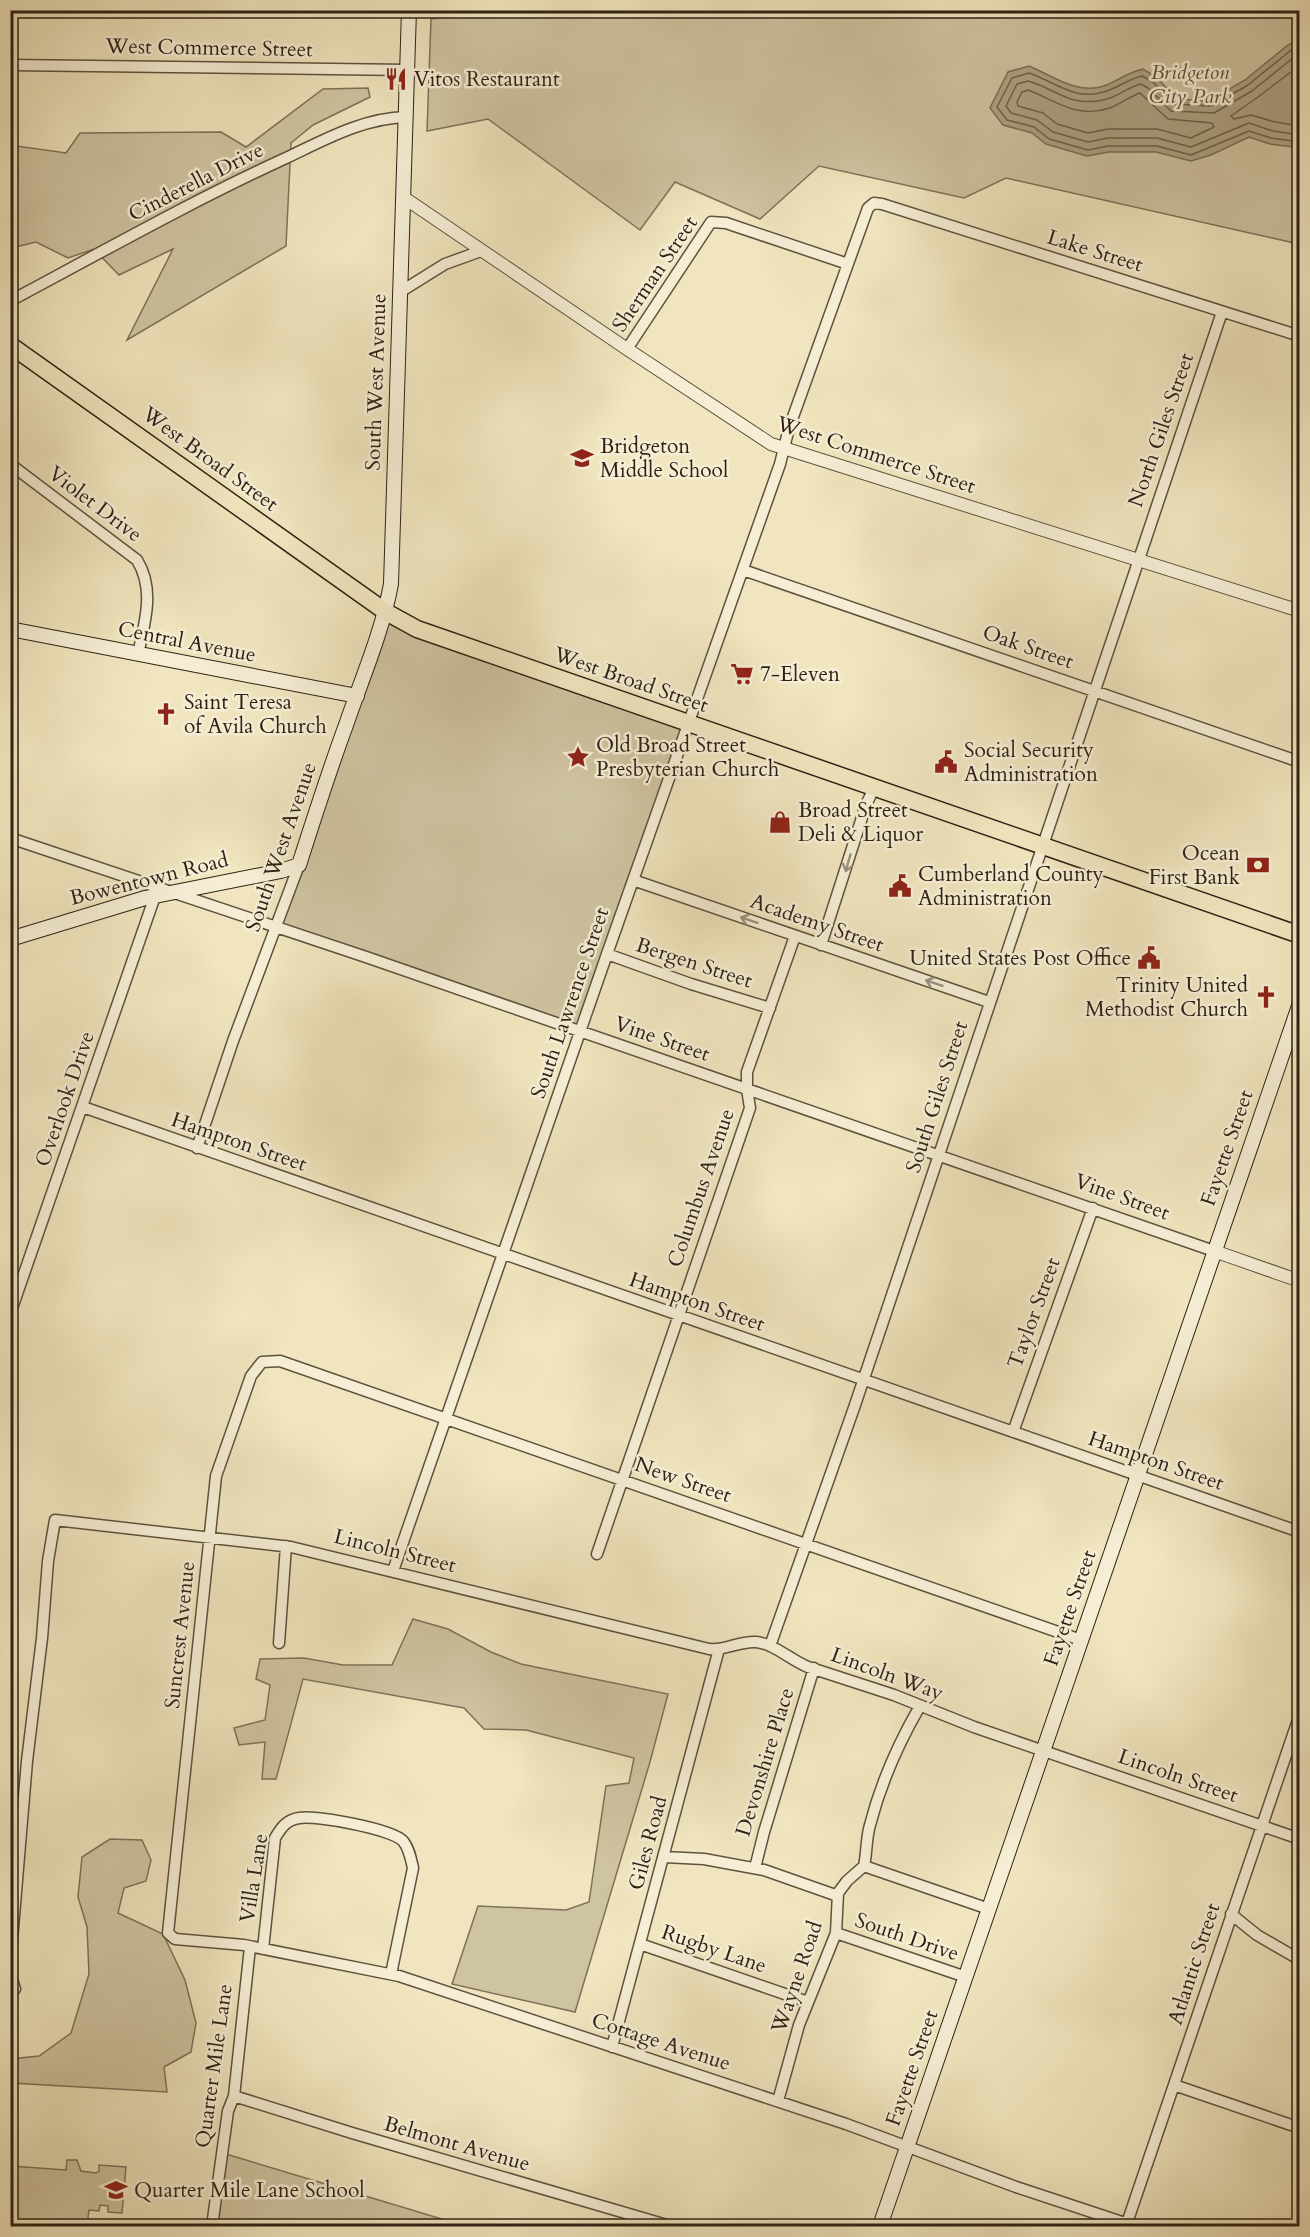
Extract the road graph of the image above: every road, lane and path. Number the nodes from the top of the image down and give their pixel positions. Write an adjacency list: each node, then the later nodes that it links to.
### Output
1 (409, 10): 3 (main road, South West Avenue)
2 (10, 65): 3 (street, West Commerce Street)
3 (407, 70): 4 (main road, South West Avenue)
4 (406, 117): 5 (main road, South West Avenue); 10 (street, Cinderella Drive)
5 (403, 197): 7 (street, West Commerce Street); 9 (main road, South West Avenue)
6 (880, 203): 8 (street, South Lawrence Street); 11 (street, Lake Street)
7 (482, 251): 9 (street); 14 (street, West Commerce Street)
8 (848, 264): 14 (street, Sherman Street); 15 (street, South Lawrence Street)
9 (400, 292): 20 (main road, South West Avenue)
10 (10, 301)
11 (1222, 312): 12 (street, Lake Street); 17 (street, North Giles Street)
12 (1299, 336)
13 (10, 345): 20 (highway, West Broad Street)
14 (627, 349): 15 (street, West Commerce Street)
15 (784, 448): 17 (street, West Commerce Street); 18 (street, South Lawrence Street)
16 (10, 464): 22 (street, Violet Drive)
17 (1137, 560): 19 (street, West Commerce Street); 23 (street, South Giles Street)
18 (743, 570): 23 (street, Oak Street); 25 (street, South Lawrence Street)
19 (1299, 611)
20 (386, 612): 24 (main road, South West Avenue); 25 (highway, West Broad Street)
21 (10, 629): 22 (main road, Central Avenue)
22 (138, 654): 24 (main road, Central Avenue)
23 (1094, 690): 26 (street, Oak Street); 29 (street, South Giles Street)
24 (357, 696): 30 (main road, South West Avenue)
25 (688, 724): 27 (highway, West Broad Street); 31 (street, South Lawrence Street)
26 (1299, 762)
27 (874, 788): 29 (highway, West Broad Street); 38 (street, one-way to 38)
28 (10, 838): 32 (street, Vine Street)
29 (1041, 846): 35 (highway, West Broad Street); 40 (street, South Giles Street)
30 (299, 865): 32 (main road, Bowentown Road); 34 (street, South West Avenue)
31 (633, 880): 36 (street, Academy Street, one-way to 31); 39 (street, South Lawrence Street)
32 (172, 892): 33 (main road, Bowentown Road); 34 (street, Vine Street)
33 (155, 896): 37 (main road, Bowentown Road); 45 (street, Overlook Drive)
34 (276, 927): 43 (street, Vine Street); 46 (street, South West Avenue)
35 (1299, 935)
36 (795, 936): 38 (street, Academy Street); 42 (street, Columbus Avenue)
37 (10, 939)
38 (821, 945): 40 (street, Academy Street, one-way to 38)
39 (607, 954): 42 (street, Bergen Street); 43 (street, South Lawrence Street)
40 (989, 1002): 47 (street, South Giles Street)
41 (1299, 1003): 49 (main road, Fayette Street)
42 (770, 1008): 44 (street, Columbus Avenue)
43 (580, 1032): 44 (street, Vine Street); 50 (street, South Lawrence Street)
44 (747, 1089): 47 (street, Vine Street); 53 (street, Columbus Avenue)
45 (83, 1107): 46 (street, Hampton Street); 52 (street, Overlook Drive)
46 (197, 1148): 50 (street, Hampton Street)
47 (939, 1154): 48 (street, Vine Street); 55 (street, South Giles Street)
48 (1093, 1208): 49 (street, Vine Street); 57 (street, Taylor Street)
49 (1214, 1251): 51 (street, Vine Street); 58 (main road, Fayette Street)
50 (503, 1254): 53 (street, Hampton Street); 56 (street, South Lawrence Street)
51 (1299, 1281)
52 (10, 1314)
53 (678, 1315): 55 (street, Hampton Street); 59 (street, Columbus Avenue)
54 (272, 1360): 56 (street, New Street); 61 (street, Suncrest Avenue)
55 (863, 1381): 57 (street, Hampton Street); 62 (street, South Giles Street)
56 (446, 1418): 59 (street, New Street); 65 (street, South Lawrence Street)
57 (1013, 1432): 58 (street, Hampton Street)
58 (1137, 1475): 60 (street, Hampton Street); 66 (main road, Fayette Street)
59 (622, 1479): 62 (street, New Street); 64 (street, Columbus Avenue)
60 (1299, 1532)
61 (210, 1538): 63 (street, Lincoln Street); 82 (street, Suncrest Avenue); 88 (street, Lincoln Street)
62 (806, 1544): 66 (street, New Street); 68 (street, South Giles Street)
63 (286, 1546): 65 (street, Lincoln Street); 67 (street)
64 (597, 1554)
65 (393, 1571): 69 (street, Lincoln Street)
66 (1081, 1640): 73 (main road, Fayette Street)
67 (279, 1643)
68 (771, 1646): 69 (street, Lincoln Way); 70 (street, Lincoln Way)
69 (719, 1650): 76 (street, Giles Road)
70 (814, 1668): 71 (street, Lincoln Way); 78 (street, Devonshire Place)
71 (920, 1706): 73 (street, Lincoln Way); 77 (street)
72 (1299, 1714): 74 (street, Atlantic Street)
73 (1043, 1750): 74 (street, Lincoln Street); 80 (main road, Fayette Street)
74 (1261, 1826): 75 (street, Lincoln Street); 81 (street, Atlantic Street)
75 (1299, 1839)
76 (664, 1857): 78 (street); 84 (street, Giles Road)
77 (864, 1866): 79 (street, Wayne Road); 80 (street)
78 (755, 1868): 79 (street)
79 (838, 1896): 83 (street, Wayne Road)
80 (989, 1909): 91 (main road, Fayette Street)
81 (1231, 1914): 87 (street); 95 (street, Atlantic Street)
82 (168, 1933): 85 (street, Cottage Avenue)
83 (836, 1933): 91 (street, South Drive); 93 (street, Wayne Road)
84 (640, 1944): 93 (street, Rugby Lane); 94 (street, Giles Road)
85 (250, 1947): 86 (street, Cottage Avenue); 96 (street, Quarter Mile Lane)
86 (263, 1949): 90 (street, Cottage Avenue); 90 (street, Villa Lane)
87 (1299, 1960)
88 (10, 1964)
89 (10, 1973): 92 (street)
90 (391, 1974): 94 (street, Cottage Avenue)
91 (966, 1977): 99 (main road, Fayette Street)
92 (15, 1989)
93 (808, 2002): 97 (street, Wayne Road)
94 (612, 2047): 97 (street, Cottage Avenue)
95 (1174, 2085): 98 (street); 103 (street, Atlantic Street)
96 (234, 2096): 100 (street, Quarter Mile Lane); 101 (street, Belmont Avenue)
97 (778, 2101): 99 (street, Cottage Avenue)
98 (1299, 2128)
99 (908, 2146): 102 (main road, Fayette Street); 103 (street, Cottage Avenue)
100 (212, 2226)
101 (670, 2226)
102 (880, 2226)
103 (1129, 2226)

